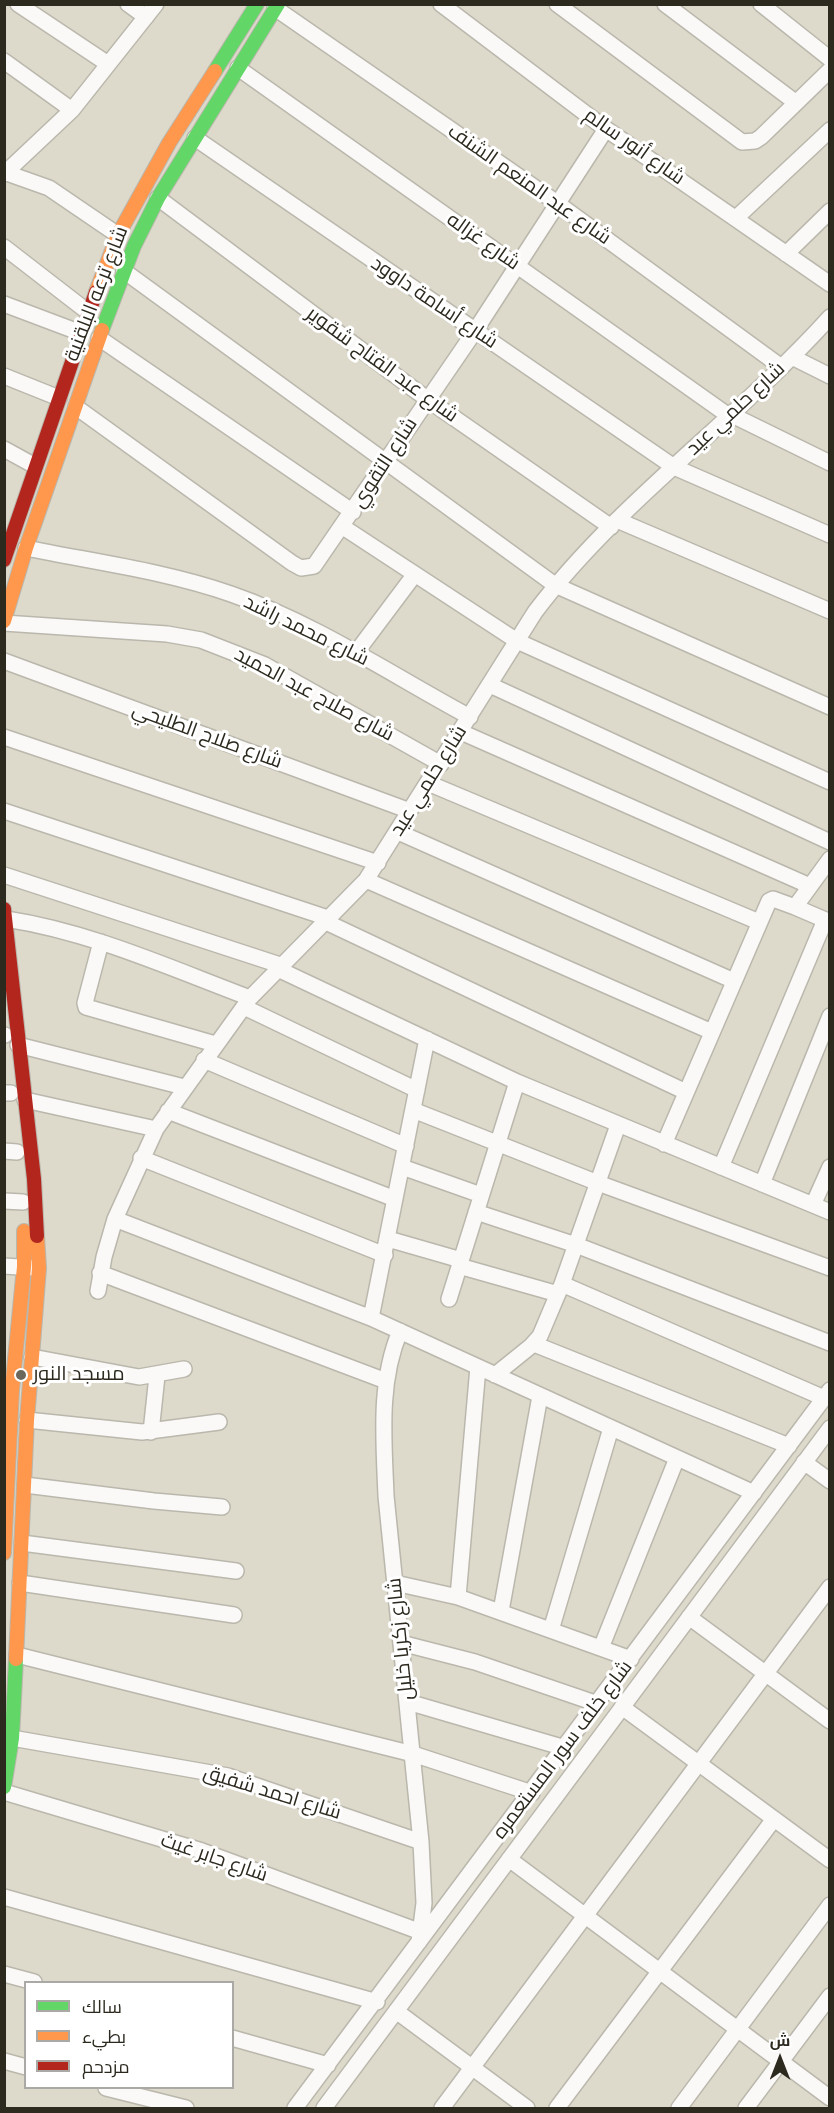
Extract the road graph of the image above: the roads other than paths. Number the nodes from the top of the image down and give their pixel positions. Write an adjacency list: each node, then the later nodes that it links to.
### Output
1 (18, 4): 13 (street)
2 (128, 4): 10 (street)
3 (156, 4): 10 (street)
4 (441, 4): 18 (street, شارع أنور سالم)
5 (557, 4): 16 (street)
6 (665, 4): 16 (street)
7 (761, 4): 11 (street)
8 (277, 6): 14 (street, شارع ترعه البلقنية); 23 (street, شارع عبد المنعم الشنف)
9 (250, 7): 26 (street, شارع ترعه البلقنية)
10 (146, 17): 13 (street)
11 (830, 59)
12 (4, 61): 17 (street)
13 (108, 64): 17 (street)
14 (238, 68): 20 (street, شارع ترعه البلقنية); 29 (street, شارع غزاله)
15 (830, 70): 16 (street)
16 (795, 102)
17 (72, 110): 21 (street)
18 (606, 129): 23 (street, شارع التقوي); 25 (street, شارع أنور سالم)
19 (830, 130): 25 (street)
20 (195, 138): 22 (street, شارع ترعه البلقنية); 35 (street, شارع أسامة داوود)
21 (5, 173): 26 (street)
22 (158, 198): 30 (street, شارع ترعه البلقنية); 42 (street, شارع عبد الفتاح شقوير)
23 (557, 203): 29 (street, شارع التقوي); 38 (street, شارع عبد المنعم الشنف)
24 (830, 211): 28 (street)
25 (736, 218): 28 (street, شارع أنور سالم)
26 (118, 235): 33 (street, شارع ترعه البلقنية)
27 (4, 247): 33 (street)
28 (786, 254): 31 (street, شارع أنور سالم)
29 (516, 265): 35 (street, شارع التقوي); 44 (street, شارع غزاله)
30 (124, 271): 37 (street, شارع ترعه البلقنية); 46 (street)
31 (830, 284)
32 (4, 304): 36 (street)
33 (88, 312): 36 (street, شارع ترعه البلقنية)
34 (830, 317): 38 (street, شارع حلمي عيد)
35 (475, 331): 42 (street, شارع التقوي); 49 (street, شارع أسامة داوود)
36 (81, 333): 41 (street, شارع ترعه البلقنية)
37 (99, 338): 43 (street, شارع ترعه البلقنية); 50 (street)
38 (786, 361): 40 (street, شارع عبد المنعم الشنف); 44 (street, شارع حلمي عيد)
39 (4, 376): 41 (street)
40 (830, 376)
41 (59, 398): 48 (street, شارع ترعه البلقنية)
42 (427, 399): 46 (street, شارع التقوي); 51 (street, شارع عبد الفتاح شقوير)
43 (76, 408): 52 (street, شارع التقوي); 55 (street, شارع ترعه البلقنية)
44 (729, 415): 47 (street, شارع غزاله); 49 (street, شارع حلمي عيد)
45 (4, 449): 48 (street)
46 (386, 461): 50 (street, شارع التقوي); 58 (street)
47 (830, 463)
48 (35, 466): 54 (street, شارع ترعه البلقنية)
49 (674, 467): 51 (street, شارع حلمي عيد); 53 (street, شارع أسامة داوود)
50 (353, 512): 52 (street, شارع التقوي)
51 (614, 524): 58 (street, شارع حلمي عيد); 59 (street, شارع عبد الفتاح شقوير)
52 (343, 527): 57 (street)
53 (830, 535)
54 (8, 536): 56 (street, شارع ترعه البلقنية)
55 (26, 548): 60 (street, شارع ترعه البلقنية); 62 (street, شارع محمد راشد)
56 (4, 561)
57 (415, 574): 61 (street); 62 (street)
58 (555, 585): 61 (street, شارع حلمي عيد); 65 (street)
59 (830, 610)
60 (4, 622): 69 (street, شارع صلاح عبد الحميد)
61 (517, 641): 64 (street, شارع حلمي عيد); 70 (street)
62 (356, 654): 66 (street, شارع محمد راشد)
63 (4, 661): 73 (street, شارع صلاح الطليحي)
64 (490, 686): 66 (street, شارع حلمي عيد); 75 (street)
65 (830, 707)
66 (470, 717): 67 (street, شارع حلمي عيد)
67 (461, 732): 69 (street, شارع حلمي عيد); 80 (street)
68 (4, 737): 77 (street)
69 (441, 764): 71 (street, شارع حلمي عيد)
70 (830, 782)
71 (428, 783): 73 (street, شارع حلمي عيد); 85 (street)
72 (4, 811): 83 (street)
73 (410, 811): 74 (street, شارع حلمي عيد)
74 (398, 832): 77 (street, شارع حلمي عيد); 88 (street)
75 (830, 842)
76 (830, 859): 80 (street)
77 (378, 863): 79 (street, شارع حلمي عيد)
78 (4, 875): 87 (street)
79 (366, 880): 83 (street, شارع حلمي عيد); 91 (street)
80 (810, 886): 81 (street)
81 (795, 907): 84 (street); 85 (street)
82 (5, 914): 86 (street); 95 (street)
83 (327, 920): 87 (street, شارع حلمي عيد); 100 (street)
84 (827, 921): 112 (street)
85 (759, 922): 88 (street)
86 (101, 942): 89 (street); 94 (street)
87 (281, 968): 89 (street, شارع حلمي عيد); 93 (street)
88 (734, 981): 91 (street)
89 (247, 1003): 94 (street, شارع حلمي عيد); 99 (street)
90 (830, 1016): 115 (street)
91 (712, 1032): 100 (street)
92 (5, 1034): 101 (street)
93 (428, 1040): 97 (street); 99 (street)
94 (215, 1044): 96 (street, شارع حلمي عيد)
95 (18, 1045): 98 (street); 101 (street)
96 (204, 1060): 98 (street, شارع حلمي عيد); 108 (street)
97 (517, 1082): 104 (street); 106 (street)
98 (184, 1087): 103 (street, شارع حلمي عيد)
99 (417, 1090): 102 (street)
100 (686, 1092): 107 (street)
101 (13, 1095): 105 (street); 109 (street); 128 (street)
102 (413, 1110): 106 (street); 108 (street)
103 (168, 1112): 105 (street, شارع حلمي عيد); 117 (street)
104 (618, 1125): 107 (street); 114 (street)
105 (156, 1129): 110 (street, شارع حلمي عيد)
106 (498, 1144): 114 (street); 116 (street)
107 (664, 1144): 112 (street)
108 (406, 1146): 111 (street)
109 (11, 1151): 119 (street)
110 (141, 1158): 123 (street, شارع حلمي عيد); 125 (street)
111 (402, 1167): 116 (street); 117 (street)
112 (721, 1167): 115 (street)
113 (830, 1167): 120 (street)
114 (598, 1184): 124 (street); 129 (street)
115 (762, 1184): 120 (street)
116 (482, 1196): 121 (street)
117 (396, 1199): 125 (street)
118 (4, 1202): 119 (street)
119 (23, 1202): 128 (street)
120 (813, 1205): 122 (street)
121 (476, 1212): 124 (street); 126 (street)
122 (830, 1212)
123 (115, 1219): 130 (street, شارع حلمي عيد); 134 (street)
124 (576, 1245): 131 (street); 137 (street)
125 (386, 1247): 126 (street); 134 (street)
126 (460, 1263): 131 (street); 133 (street)
127 (4, 1266): 128 (street)
128 (31, 1268): 135 (street); 139 (street)
129 (830, 1268)
130 (100, 1273): 132 (street, شارع حلمي عيد); 144 (street)
131 (560, 1289): 138 (street); 146 (street)
132 (98, 1291)
133 (449, 1299)
134 (371, 1318): 136 (street)
135 (11, 1328): 145 (street)
136 (400, 1331): 140 (street); 144 (street, شارع زكريا خليل)
137 (830, 1343)
138 (534, 1344): 142 (street); 153 (street)
139 (32, 1357): 143 (street); 148 (street)
140 (478, 1367): 142 (street); 166 (street)
141 (184, 1369): 143 (street)
142 (495, 1375): 147 (street)
143 (157, 1376): 152 (street)
144 (386, 1381): 163 (street, شارع زكريا خليل)
145 (8, 1390): 161 (street)
146 (827, 1394): 153 (street, شارع خلف سور المستعمره)
147 (540, 1396): 150 (street); 167 (street)
148 (27, 1420): 152 (street); 157 (street)
149 (219, 1422): 152 (street)
150 (611, 1428): 154 (street); 170 (street)
151 (830, 1428): 155 (street)
152 (151, 1432)
153 (789, 1446): 158 (street, شارع خلف سور المستعمره)
154 (677, 1458): 158 (street); 172 (street)
155 (804, 1462): 156 (street); 169 (street)
156 (830, 1481)
157 (25, 1485): 159 (street); 160 (street)
158 (754, 1493): 174 (street, شارع خلف سور المستعمره)
159 (222, 1506)
160 (22, 1543): 162 (street); 164 (street)
161 (4, 1552)
162 (236, 1570)
163 (395, 1582): 166 (street); 171 (street, شارع زكريا خليل)
164 (20, 1583): 168 (street); 173 (street)
165 (830, 1587): 175 (street)
166 (458, 1597): 167 (street)
167 (501, 1611): 170 (street)
168 (234, 1615)
169 (689, 1617): 175 (street); 178 (street)
170 (551, 1630): 172 (street)
171 (401, 1643): 176 (street, شارع زكريا خليل); 177 (street)
172 (601, 1648): 174 (street)
173 (17, 1654): 180 (street); 182 (street)
174 (631, 1659): 177 (street, شارع خلف سور المستعمره)
175 (764, 1673): 179 (street); 183 (street)
176 (408, 1702): 181 (street); 182 (street, شارع زكريا خليل)
177 (598, 1704): 181 (street, شارع خلف سور المستعمره)
178 (622, 1707): 183 (street); 189 (street)
179 (830, 1721)
180 (12, 1737): 184 (street); 188 (street, شارع احمد شفيق)
181 (565, 1748): 186 (street, شارع خلف سور المستعمره)
182 (413, 1754): 186 (street); 188 (street, شارع زكريا خليل)
183 (698, 1763): 187 (street); 193 (street)
184 (4, 1787)
185 (4, 1792): 194 (street, شارع جابر غيث)
186 (532, 1793): 195 (street, شارع خلف سور المستعمره)
187 (774, 1819): 190 (street); 196 (street)
188 (421, 1842): 194 (street, شارع زكريا خليل)
189 (509, 1859): 193 (street); 201 (street)
190 (830, 1860)
191 (4, 1897): 200 (street)
192 (830, 1905): 202 (street)
193 (585, 1916): 196 (street); 208 (street)
194 (421, 1932): 195 (street, شارع زكريا خليل)
195 (417, 1948): 200 (street, شارع خلف سور المستعمره)
196 (660, 1971): 202 (street); 216 (street)
197 (4, 1974): 198 (street)
198 (27, 1981)
199 (830, 1996): 205 (street)
200 (377, 2002): 206 (street, شارع خلف سور المستعمره)
201 (396, 2011): 208 (street); 213 (street)
202 (738, 2029): 205 (street); 217 (street)
203 (234, 2039): 206 (street)
204 (4, 2061): 207 (street)
205 (781, 2062): 210 (street); 218 (street)
206 (328, 2065): 212 (street, شارع خلف سور المستعمره)
207 (24, 2066)
208 (472, 2068): 214 (street); 215 (street)
209 (110, 2089): 211 (street)
210 (830, 2098)
211 (186, 2109)
212 (295, 2109)
213 (324, 2109)
214 (442, 2109)
215 (527, 2109)
216 (556, 2109)
217 (679, 2109)
218 (746, 2109)

